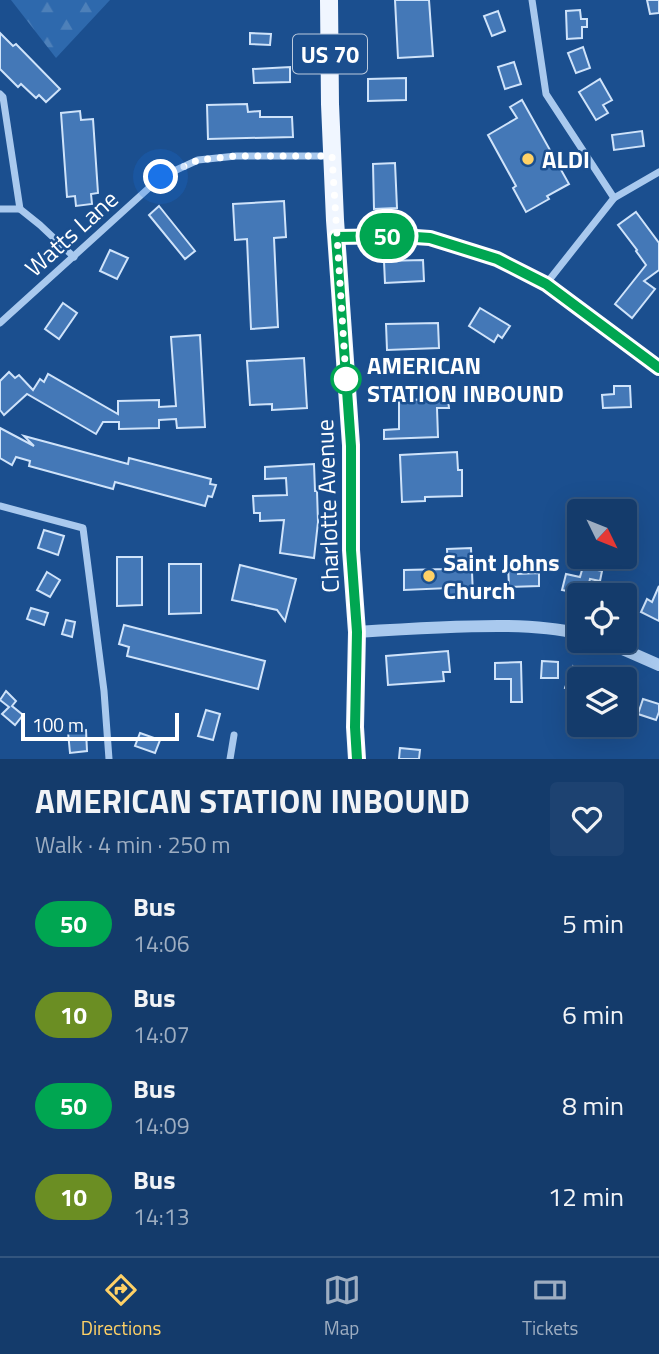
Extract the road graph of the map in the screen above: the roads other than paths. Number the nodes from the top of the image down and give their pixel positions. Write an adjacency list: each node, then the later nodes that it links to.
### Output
1 (328, 0): 4 (main road, Charlotte Avenue / US 70)
2 (532, 0): 6 (street)
3 (0, 94): 8 (street)
4 (332, 156): 9 (main road, Charlotte Avenue / US 70); 10 (street, Watts Lane)
5 (659, 172): 6 (street)
6 (614, 198): 11 (street)
7 (0, 209): 8 (street)
8 (20, 209): 10 (street)
9 (336, 237): 11 (street); 15 (main road, Charlotte Avenue / US 70)
10 (74, 257): 12 (street, Watts Lane)
11 (546, 284): 13 (street)
12 (0, 323)
13 (659, 368)
14 (0, 506): 20 (street)
15 (357, 632): 16 (street); 22 (main road, Charlotte Avenue / US 70)
16 (567, 632)
17 (633, 653): 18 (street)
18 (659, 664)
19 (234, 736): 21 (street)
20 (109, 759)
21 (230, 759)
22 (357, 759)

